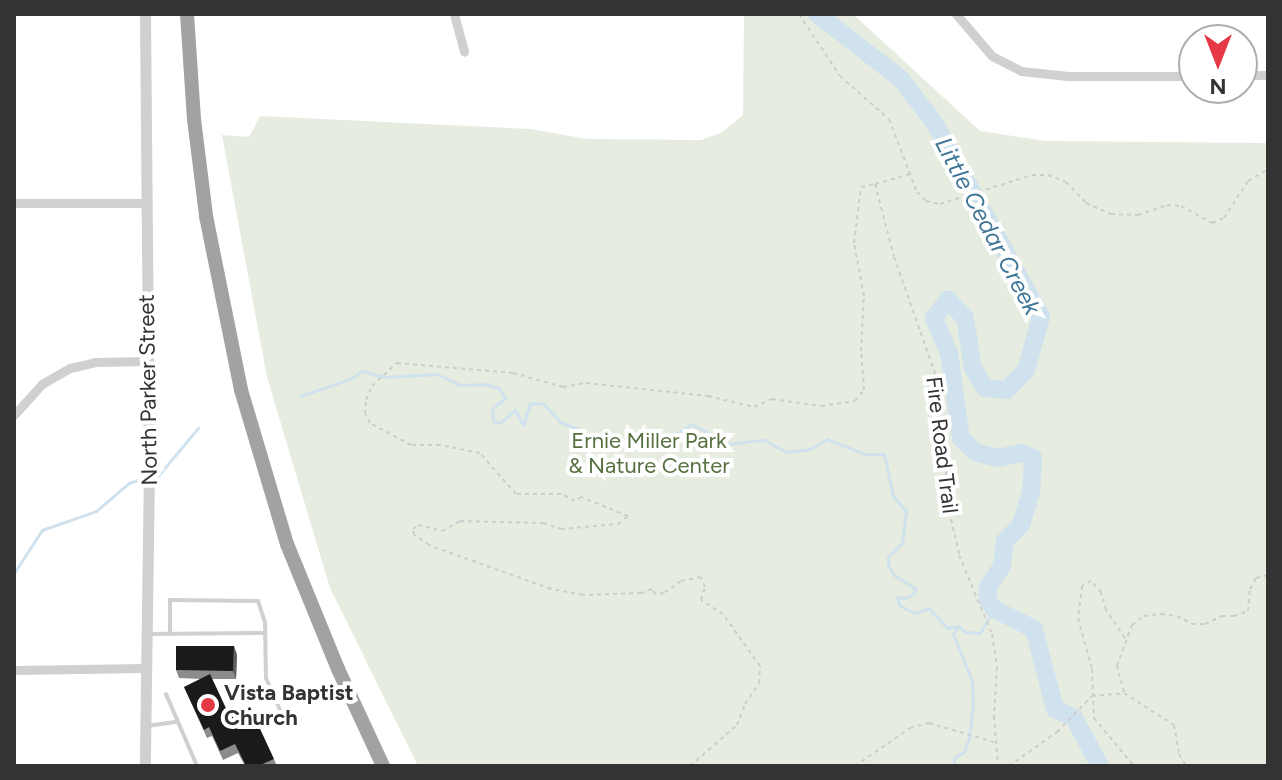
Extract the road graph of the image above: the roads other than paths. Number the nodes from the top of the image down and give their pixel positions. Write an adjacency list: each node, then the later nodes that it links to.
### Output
1 (145, 14): 8 (street, North Parker Street)
2 (187, 14): 22 (highway)
3 (454, 14): 5 (street)
4 (956, 14): 6 (street)
5 (464, 52)
6 (1178, 76)
7 (14, 203): 8 (street)
8 (145, 203): 9 (street, North Parker Street)
9 (148, 361): 10 (street); 12 (street, North Parker Street)
10 (14, 415)
11 (265, 633): 13 (lane); 13 (lane); 19 (lane)
12 (145, 634): 13 (lane); 14 (street, North Parker Street)
13 (170, 634)
14 (145, 668): 15 (street); 18 (street, North Parker Street)
15 (14, 670)
16 (166, 694): 17 (lane)
17 (177, 722): 18 (lane); 21 (lane)
18 (145, 726): 20 (street, North Parker Street)
19 (287, 726)
20 (145, 766)
21 (197, 766)
22 (383, 766)

